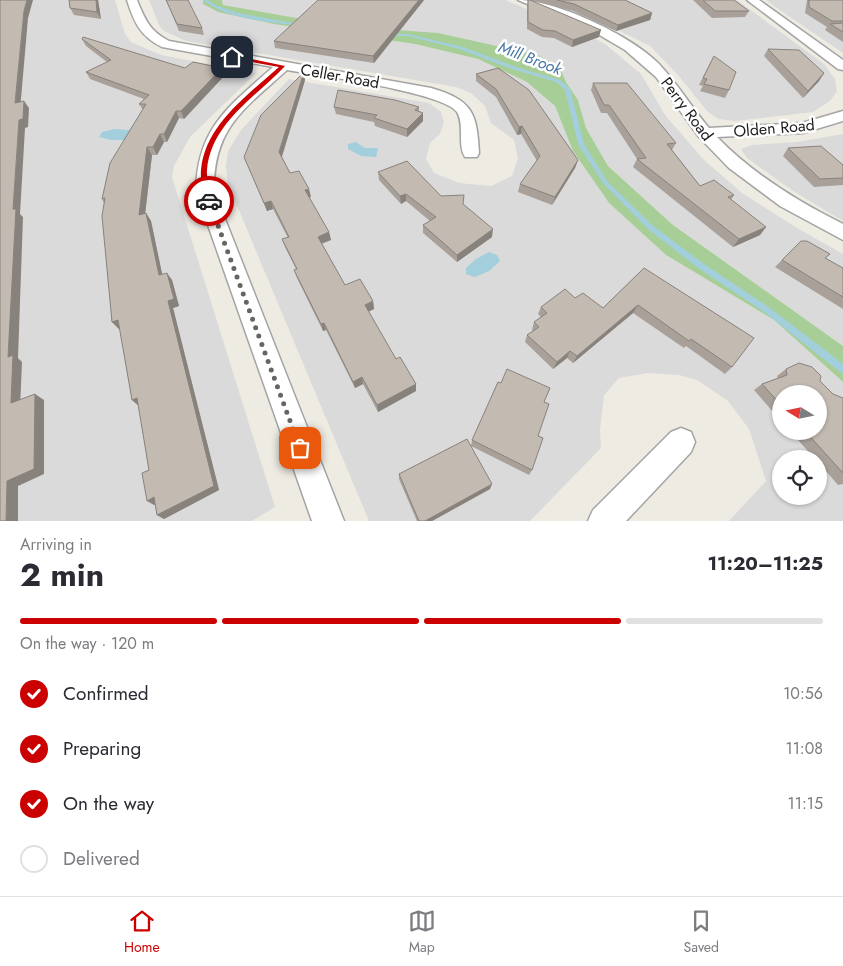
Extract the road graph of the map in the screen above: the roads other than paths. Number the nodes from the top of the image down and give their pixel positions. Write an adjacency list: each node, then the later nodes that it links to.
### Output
1 (132, 0): 4 (street, Celler Road)
2 (523, 0): 7 (street, Perry Road)
3 (752, 0): 5 (street)
4 (283, 66): 8 (street, Celler Road); 11 (street)
5 (843, 66)
6 (843, 116): 7 (street, Olden Road)
7 (704, 133): 9 (street, Perry Road)
8 (471, 154)
9 (843, 233)
10 (681, 442): 12 (street)
11 (328, 521)
12 (604, 521)

